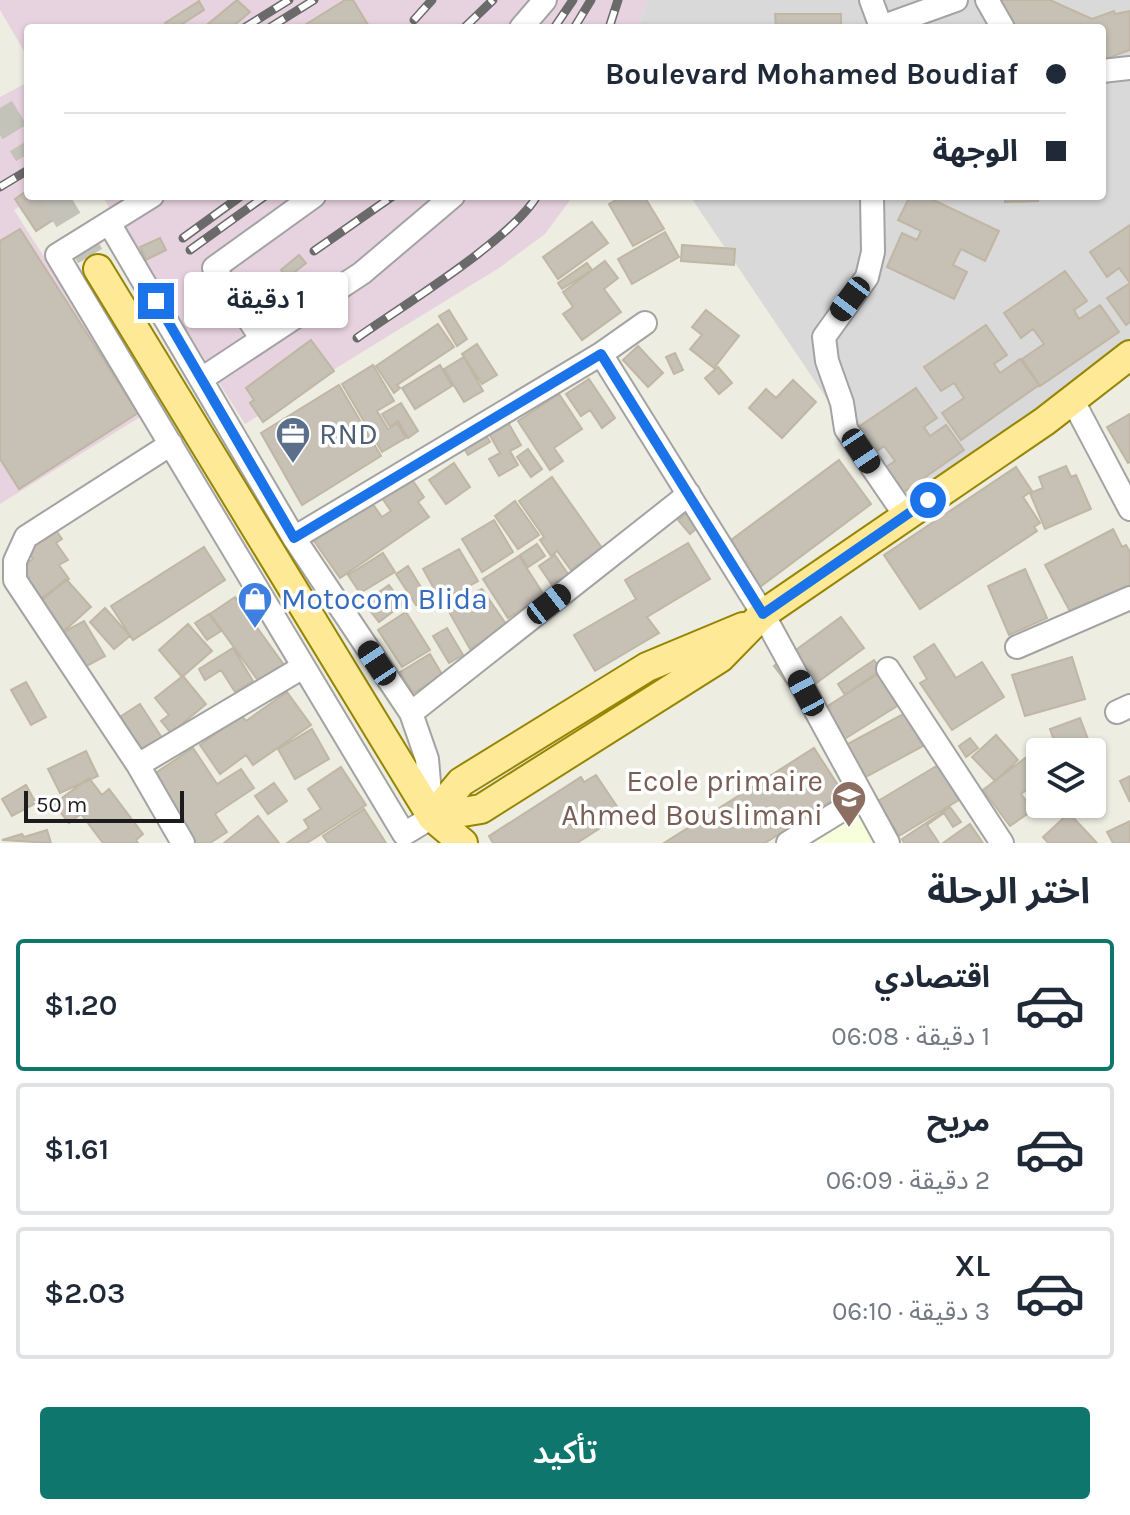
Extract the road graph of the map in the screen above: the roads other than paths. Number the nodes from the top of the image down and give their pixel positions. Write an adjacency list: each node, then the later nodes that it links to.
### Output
1 (545, 0): 5 (street)
2 (871, 0): 6 (street)
3 (956, 0): 7 (street)
4 (987, 0): 8 (street)
5 (524, 24)
6 (880, 24)
7 (889, 24)
8 (1001, 24)
9 (1130, 68): 10 (street)
10 (1106, 71)
11 (146, 200): 15 (street)
12 (308, 200): 18 (street)
13 (448, 200): 18 (street)
14 (872, 200): 26 (street)
15 (109, 223): 21 (street); 23 (street)
16 (98, 269): 36 (main road)
17 (645, 323): 19 (street)
18 (262, 339): 21 (street)
19 (601, 354): 24 (street); 27 (street)
20 (1130, 355): 22 (main road)
21 (203, 378): 27 (street)
22 (1073, 401): 25 (street); 26 (main road)
23 (171, 444): 31 (street); 34 (street)
24 (689, 494): 29 (street); 33 (street)
25 (1130, 509)
26 (905, 515): 29 (main road)
27 (294, 538): 33 (street)
28 (1130, 598): 30 (street)
29 (758, 619): 35 (street); 36 (main road)
30 (1017, 647)
31 (303, 667): 34 (street); 36 (street)
32 (888, 669): 41 (street)
33 (411, 713): 36 (street)
34 (138, 765): 37 (street)
35 (863, 797): 39 (street); 40 (street)
36 (435, 830): 38 (main road)
37 (183, 843)
38 (463, 843)
39 (788, 843)
40 (888, 843)
41 (1002, 843)

